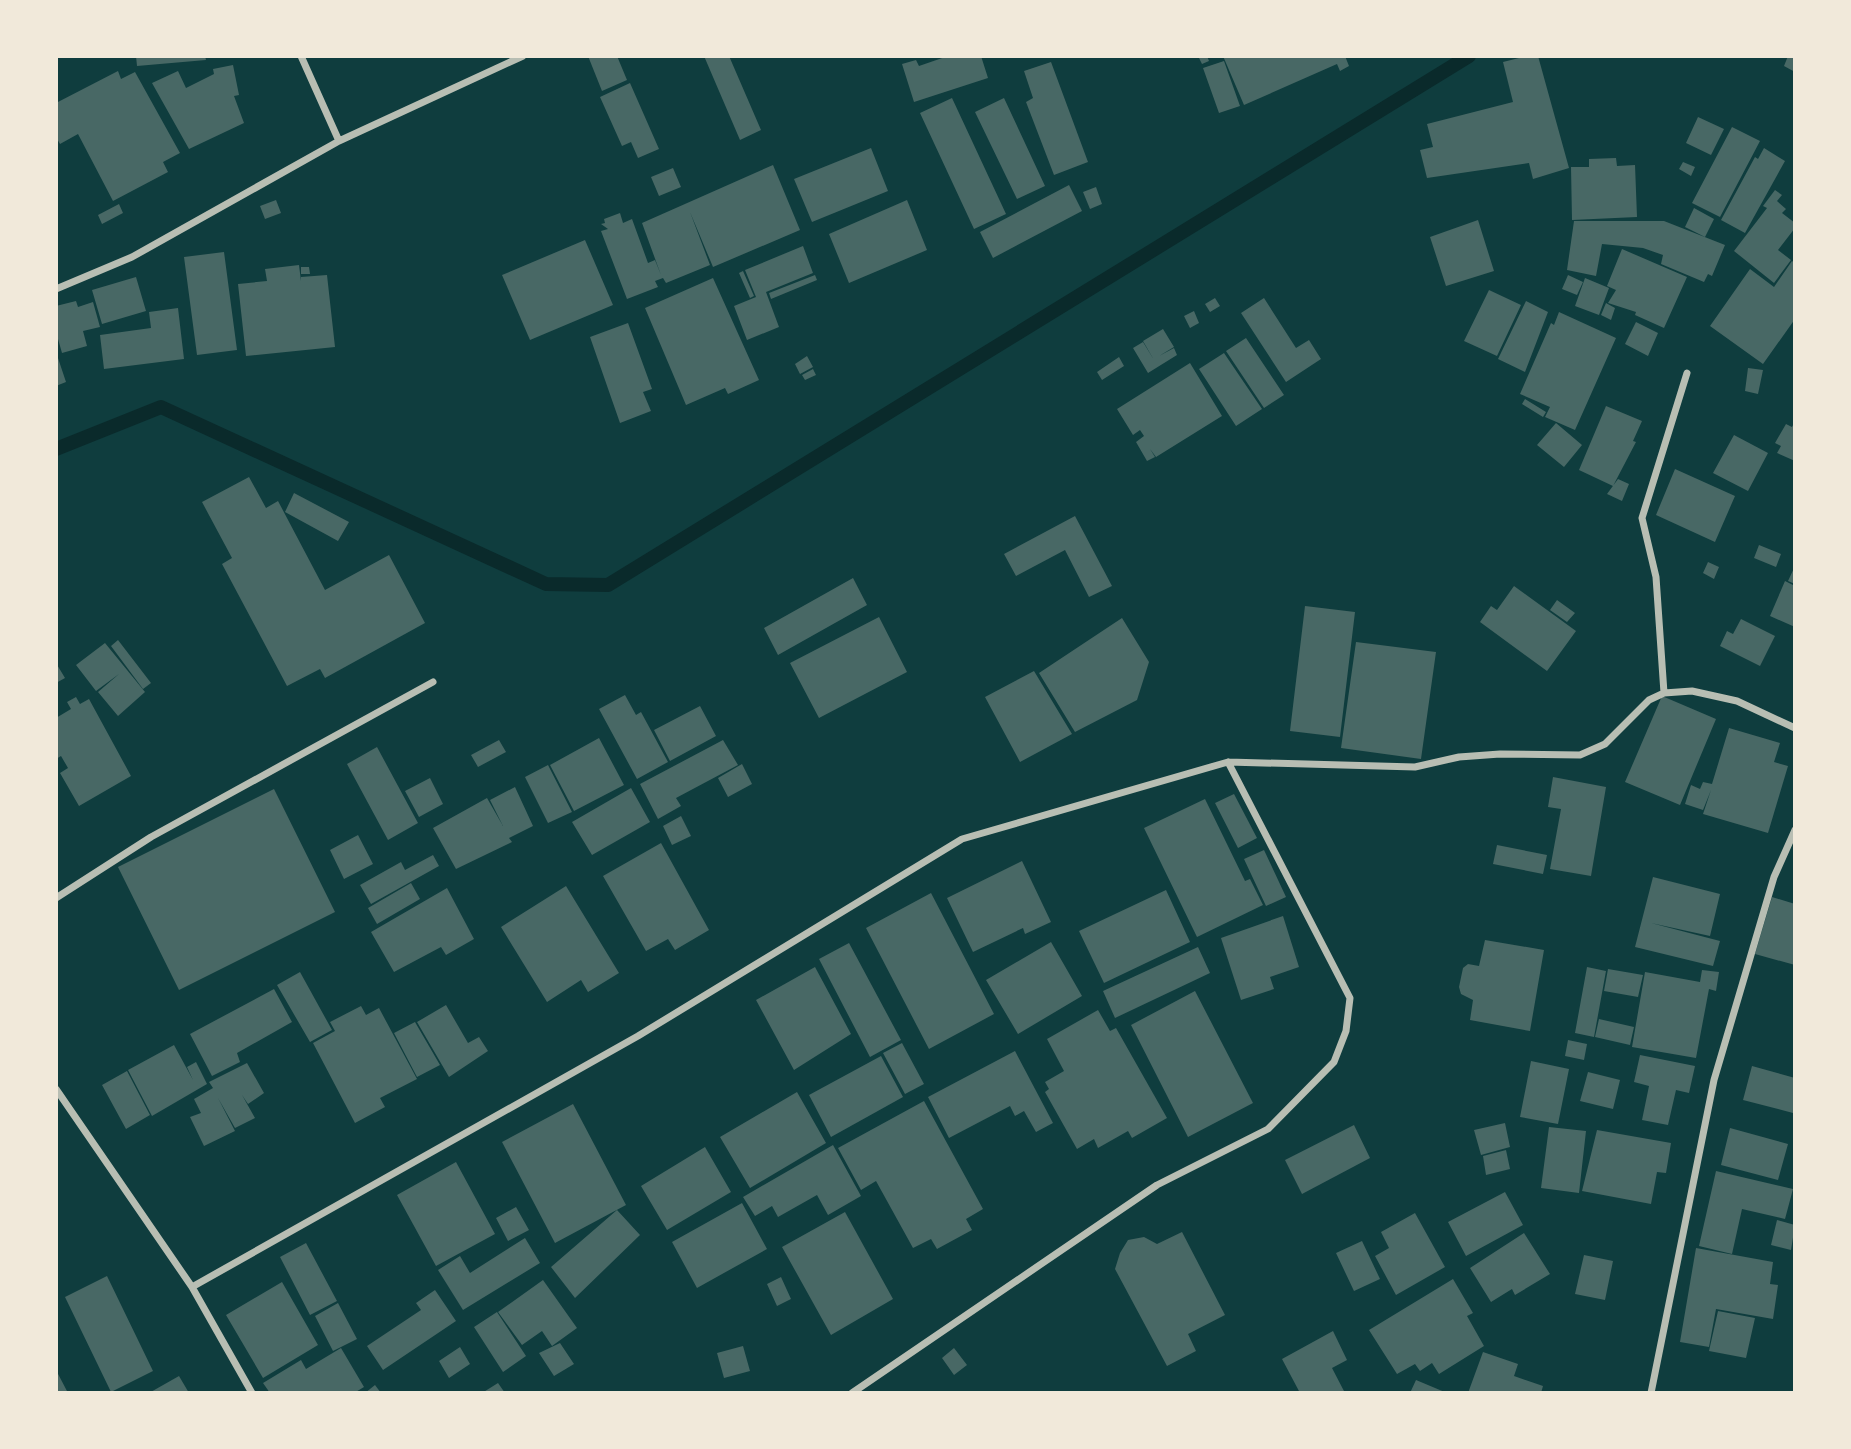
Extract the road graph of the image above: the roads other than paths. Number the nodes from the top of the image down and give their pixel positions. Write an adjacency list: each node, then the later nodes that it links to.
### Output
1 (300, 56): 3 (street)
2 (523, 56): 3 (street)
3 (338, 141): 4 (street)
4 (56, 289)
5 (1687, 373): 7 (street)
6 (433, 682): 11 (street)
7 (1664, 693): 8 (street); 9 (street)
8 (1795, 728)
9 (1228, 762): 13 (street); 15 (street)
10 (1795, 830): 16 (street)
11 (56, 898)
12 (56, 1089): 13 (street)
13 (191, 1287): 14 (street)
14 (252, 1393)
15 (852, 1393)
16 (1651, 1393)

